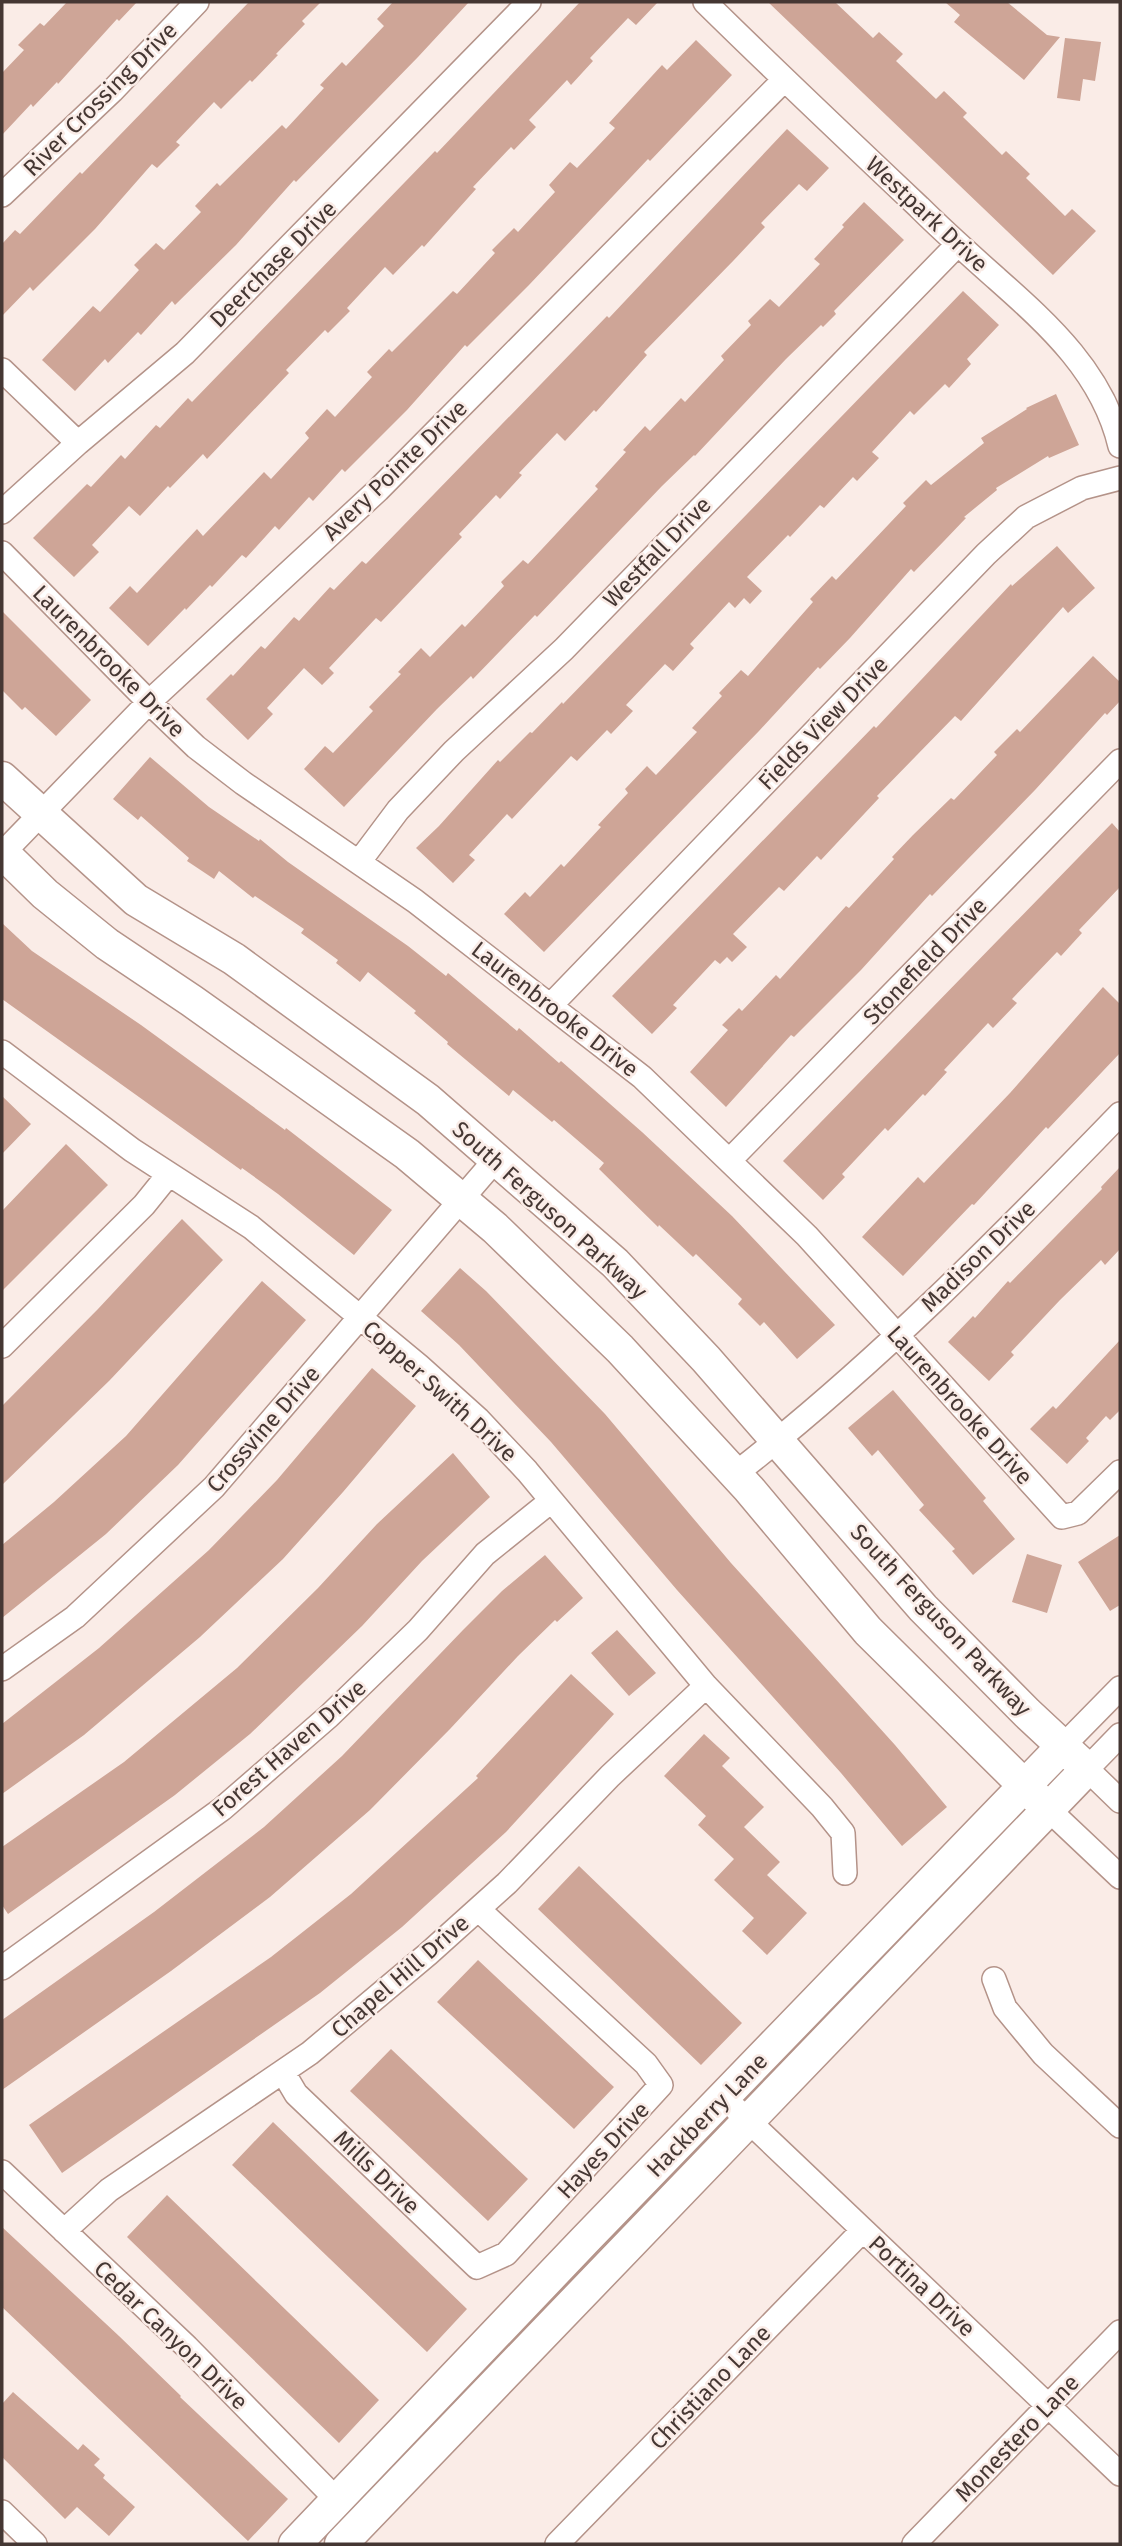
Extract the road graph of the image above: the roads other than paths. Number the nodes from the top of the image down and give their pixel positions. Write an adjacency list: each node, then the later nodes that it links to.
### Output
1 (197, 2): 5 (street, River Crossing Drive)
2 (529, 2): 8 (street, Deerchase Drive)
3 (705, 2): 4 (street, Westpark Drive)
4 (784, 79): 6 (street, Westpark Drive); 13 (street, Avery Pointe Drive)
5 (2, 195)
6 (958, 244): 9 (street, Westpark Drive); 18 (street, Westfall Drive)
7 (2, 370): 8 (street)
8 (78, 443): 11 (street, Deerchase Drive)
9 (1120, 446)
10 (1120, 478): 19 (street, Fields View Drive)
11 (2, 512)
12 (2, 554): 13 (street, Laurenbrooke Drive)
13 (149, 702): 16 (street, Avery Pointe Drive); 18 (street, Laurenbrooke Drive)
14 (1120, 761): 23 (street, Stonefield Drive)
15 (2, 778): 16 (street, South Ferguson Parkway)
16 (42, 815): 17 (street, Avery Pointe Drive); 22 (street, South Ferguson Parkway)
17 (2, 853): 25 (street)
18 (359, 862): 19 (street, Laurenbrooke Drive)
19 (551, 1005): 23 (street, Laurenbrooke Drive)
20 (2, 1052): 24 (street, Copper Swith Drive)
21 (1120, 1114): 27 (street, Madison Drive)
22 (495, 1159): 25 (street, Crossvine Drive); 29 (street, South Ferguson Parkway)
23 (730, 1160): 27 (street, Laurenbrooke Drive)
24 (169, 1174): 26 (street, Copper Swith Drive); 28 (street)
25 (461, 1199): 26 (street, Crossvine Drive); 31 (street)
26 (358, 1317): 32 (street, Copper Swith Drive); 33 (street, Crossvine Drive)
27 (897, 1334): 29 (street, Madison Drive); 30 (street, Laurenbrooke Drive)
28 (2, 1346)
29 (777, 1441): 31 (street, Madison Drive); 37 (street, South Ferguson Parkway)
30 (1120, 1472)
31 (735, 1474): 39 (street)
32 (551, 1501): 34 (street, Copper Swith Drive); 45 (street, Forest Haven Drive)
33 (2, 1669)
34 (706, 1686): 42 (street, Copper Swith Drive); 44 (street, Chapel Hill Drive)
35 (1120, 1688): 37 (street, Hackberry Lane)
36 (1120, 1735): 38 (street, Hackberry Lane)
37 (1063, 1746): 38 (street, South Ferguson Parkway); 39 (street, Hackberry Lane)
38 (1087, 1769): 40 (street); 41 (street, Hackberry Lane)
39 (1026, 1785): 41 (street); 48 (street, Hackberry Lane)
40 (1120, 1801)
41 (1048, 1808): 43 (street); 49 (street, Hackberry Lane)
42 (845, 1873)
43 (1120, 1877)
44 (478, 1909): 47 (street, Chapel Hill Drive); 54 (street, Hayes Drive)
45 (2, 1968)
46 (994, 1979): 50 (street)
47 (282, 2072): 53 (street, Chapel Hill Drive); 54 (street, Mills Drive)
48 (724, 2097): 49 (street, Portina Drive); 58 (street, Hackberry Lane)
49 (749, 2122): 52 (street, Portina Drive); 62 (street, Hackberry Lane)
50 (1120, 2126)
51 (2, 2172): 53 (street, Cedar Canyon Drive)
52 (863, 2230): 56 (street, Portina Drive); 63 (street, Christiano Lane)
53 (64, 2231): 58 (street, Cedar Canyon Drive)
54 (477, 2267)
55 (1120, 2332): 56 (street, Monestero Lane)
56 (1049, 2406): 57 (street, Portina Drive); 64 (street, Monestero Lane)
57 (1120, 2474)
58 (337, 2500): 61 (street, Hackberry Lane)
59 (2, 2512): 60 (street)
60 (35, 2544)
61 (295, 2544)
62 (341, 2544)
63 (557, 2544)
64 (914, 2544)

